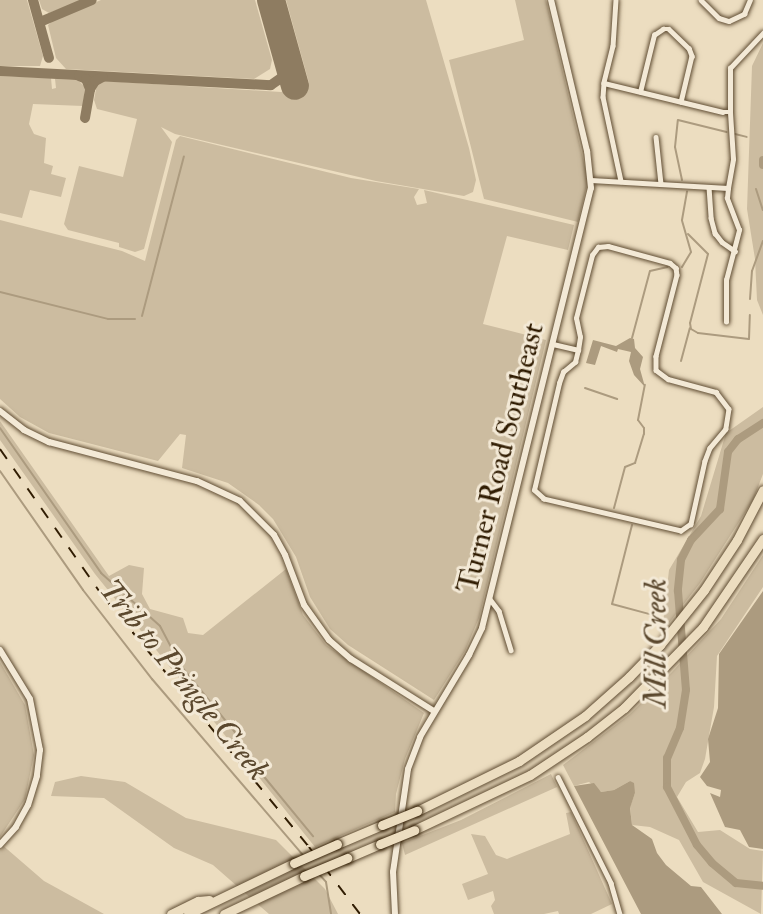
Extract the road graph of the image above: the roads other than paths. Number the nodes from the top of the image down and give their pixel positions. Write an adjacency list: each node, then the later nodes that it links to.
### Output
1 (551, 0): 11 (main road, Turner Road Southeast)
2 (616, 0): 6 (street)
3 (701, 0): 4 (street)
4 (750, 0)
5 (763, 33): 9 (street)
6 (604, 83): 7 (street); 12 (street)
7 (640, 92): 8 (street); 8 (street)
8 (681, 102): 9 (street)
9 (730, 112): 15 (street)
10 (656, 137): 13 (street)
11 (592, 180): 12 (street); 18 (main road, Turner Road Southeast)
12 (621, 181): 13 (street)
13 (661, 184): 14 (street)
14 (709, 187): 15 (street); 16 (street)
15 (728, 188): 16 (street)
16 (735, 251): 17 (street)
17 (726, 323)
18 (553, 344): 19 (street); 23 (main road, Turner Road Southeast)
19 (578, 350): 19 (street)
20 (0, 411): 26 (main road)
21 (763, 490): 29 (highway, bridge)
22 (763, 539): 32 (highway, bridge)
23 (491, 599): 25 (street); 26 (main road, Turner Road Southeast)
24 (0, 650): 28 (main road)
25 (512, 650)
26 (434, 711): 33 (main road, Turner Road Southeast)
27 (558, 778): 34 (street)
28 (0, 845)
29 (214, 900): 30 (highway); 31 (highway)
30 (171, 914)
31 (188, 914)
32 (224, 914)
33 (395, 914)
34 (620, 914)

